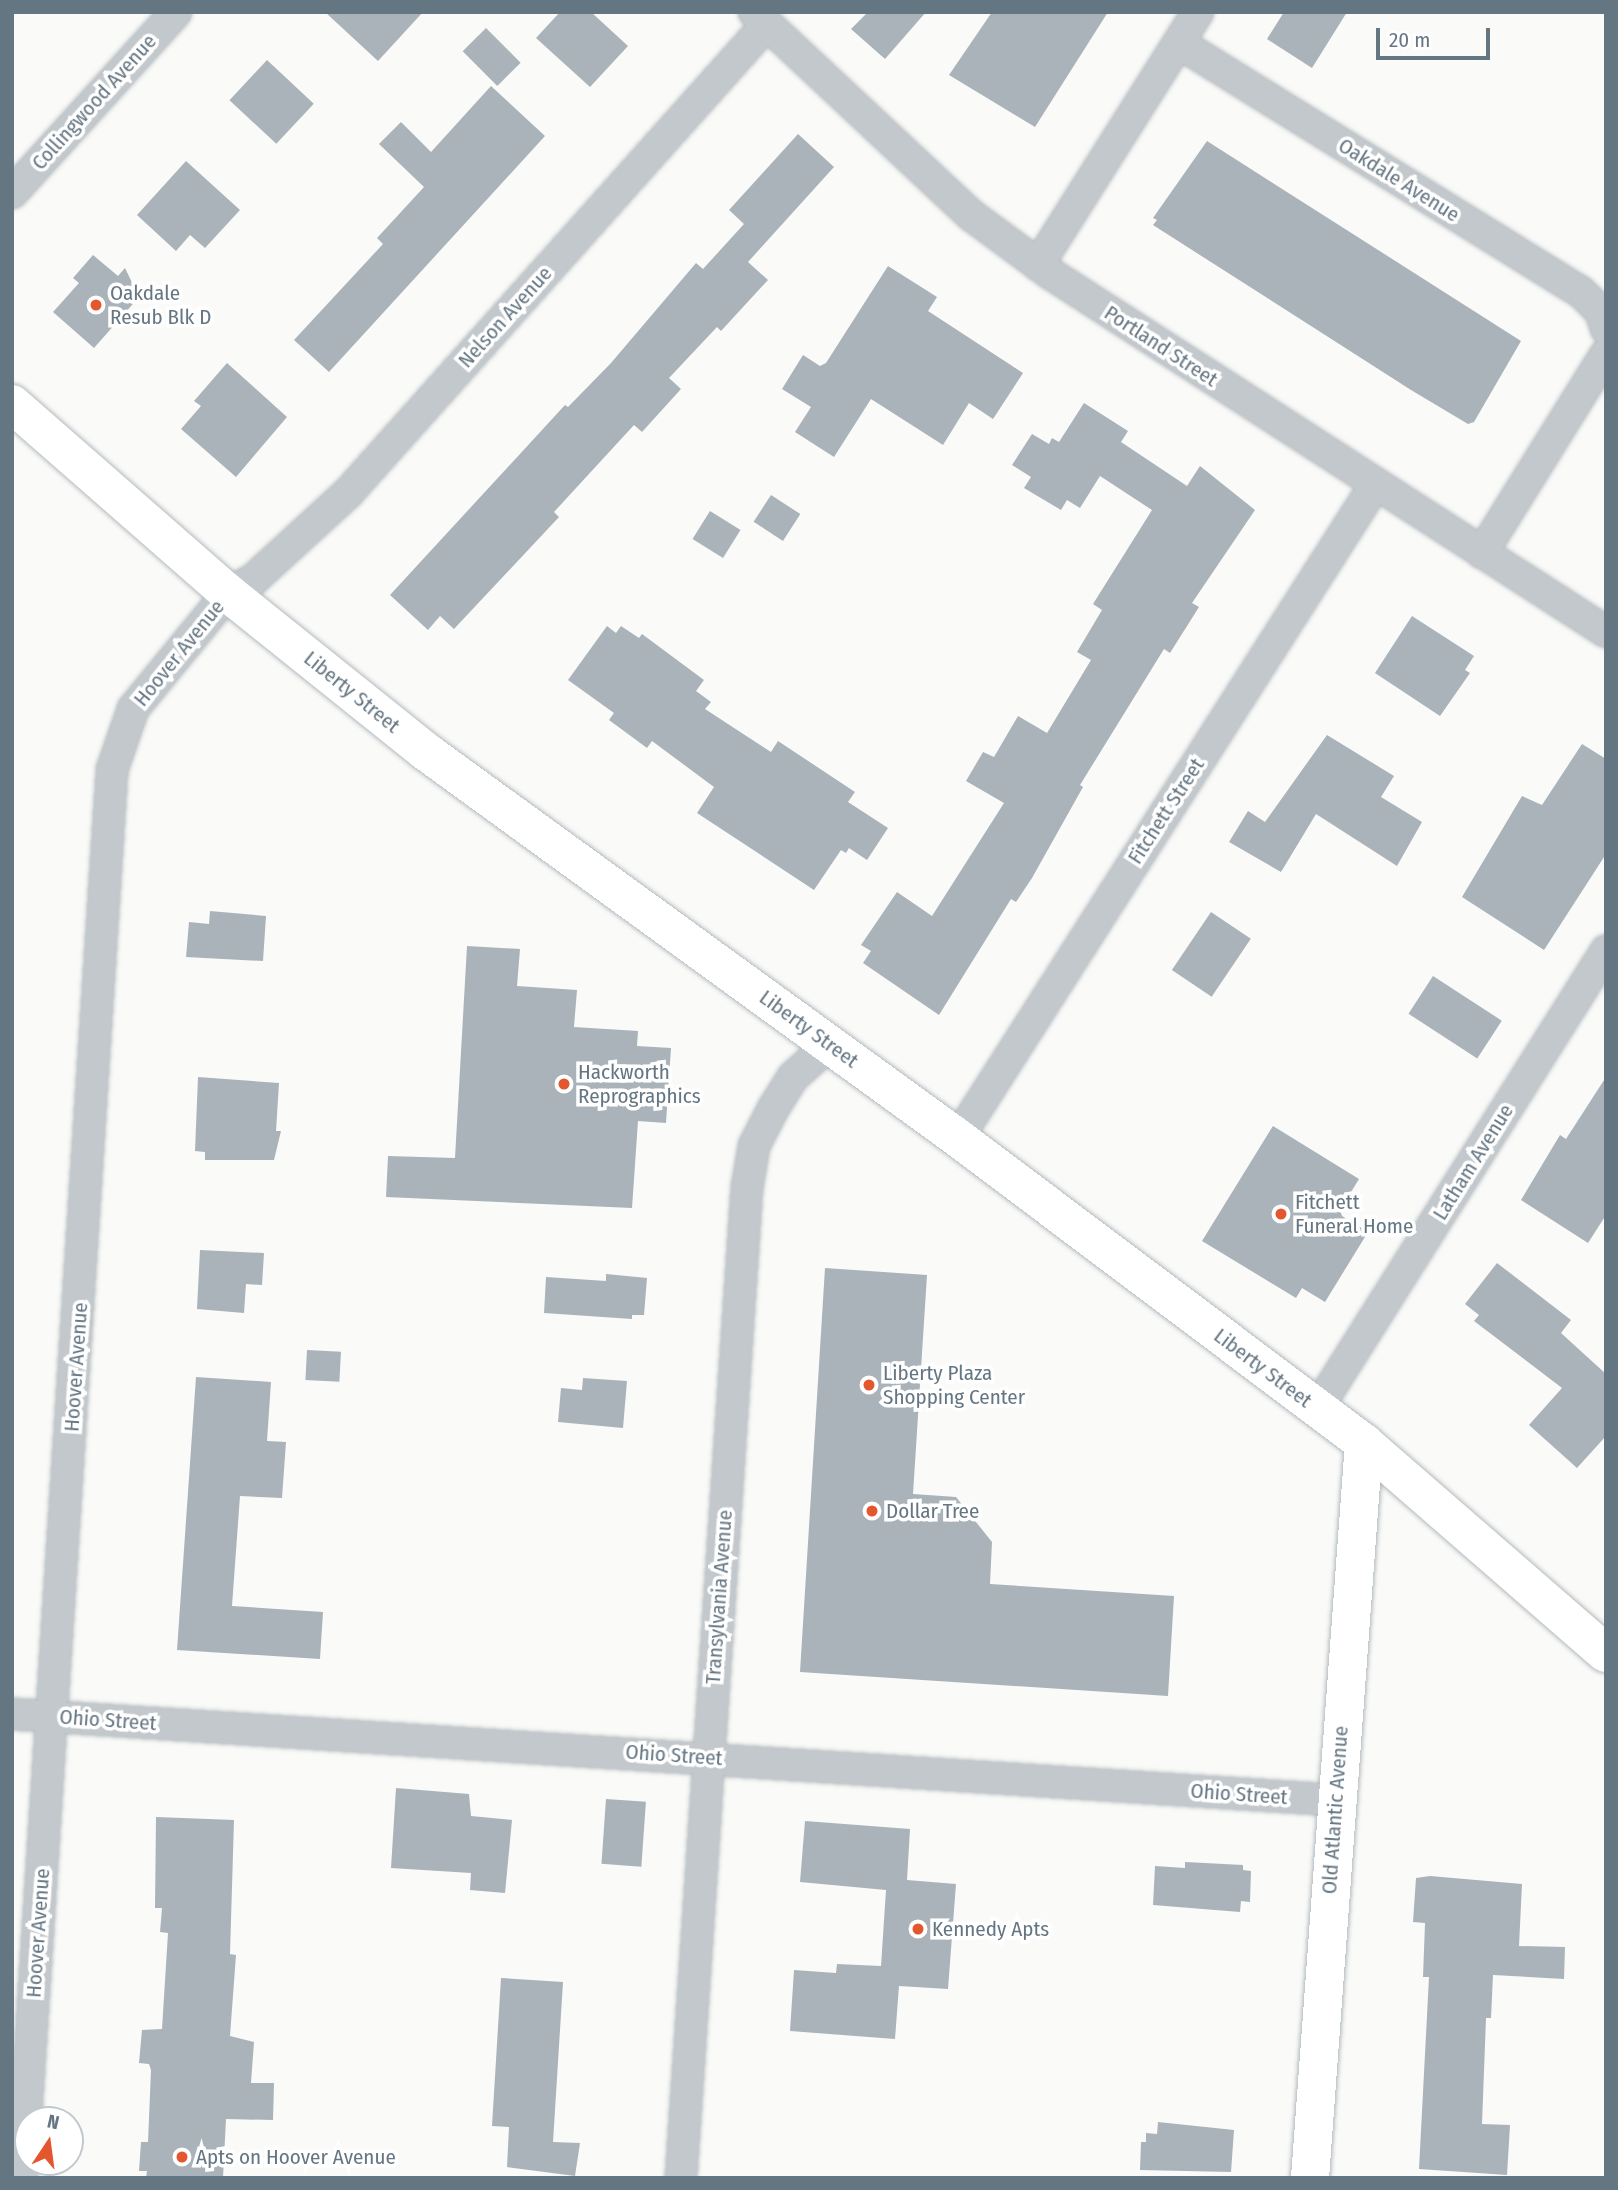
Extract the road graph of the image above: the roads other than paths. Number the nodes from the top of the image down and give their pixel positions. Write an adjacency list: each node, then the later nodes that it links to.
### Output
1 (176, 12): 5 (street, Collingwood Avenue)
2 (1198, 12): 4 (street)
3 (761, 18): 6 (street, Portland Street); 12 (street, Nelson Avenue)
4 (1179, 43): 6 (street); 7 (street, Oakdale Avenue)
5 (12, 193)
6 (1038, 265): 10 (street, Portland Street)
7 (1606, 328)
8 (1606, 354): 11 (street)
9 (12, 404): 12 (main road, Liberty Street)
10 (1374, 485): 11 (street, Portland Street); 16 (street, Fitchett Street)
11 (1482, 553): 13 (street, Portland Street)
12 (228, 593): 15 (main road, Liberty Street); 21 (street, Hoover Avenue)
13 (1606, 632)
14 (1606, 951): 17 (street, Latham Avenue)
15 (830, 1044): 16 (main road, Liberty Street); 22 (street, Transylvania Avenue)
16 (958, 1138): 17 (main road, Liberty Street)
17 (1317, 1409): 18 (main road, Liberty Street)
18 (1364, 1443): 19 (main road, Liberty Street); 23 (main road, Old Atlantic Avenue)
19 (1603, 1645)
20 (12, 1714): 21 (street, Ohio Street)
21 (53, 1716): 22 (street, Ohio Street); 24 (street, Hoover Avenue)
22 (708, 1758): 23 (street, Ohio Street); 25 (street, Transylvania Avenue)
23 (1335, 1800): 26 (main road, Old Atlantic Avenue)
24 (22, 2178)
25 (681, 2178)
26 (1310, 2178)

